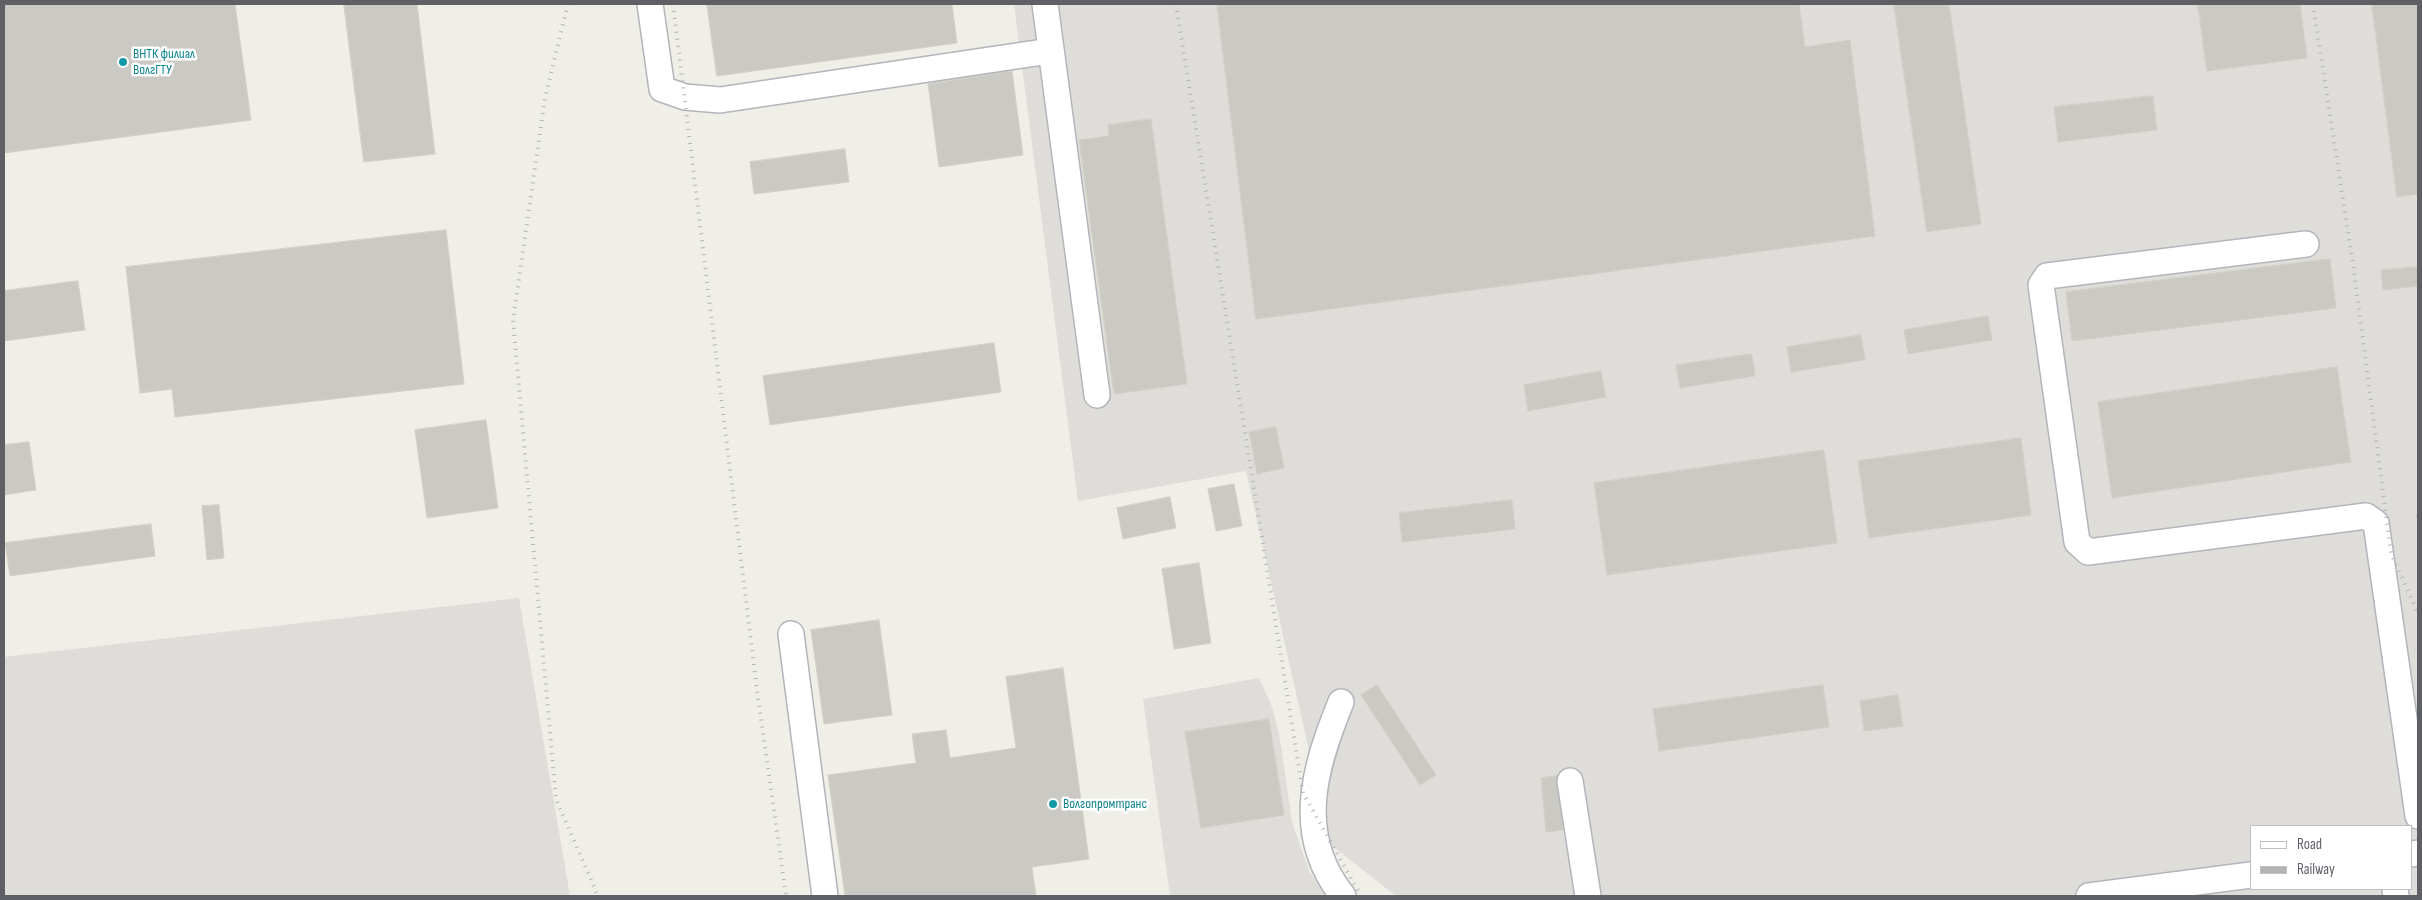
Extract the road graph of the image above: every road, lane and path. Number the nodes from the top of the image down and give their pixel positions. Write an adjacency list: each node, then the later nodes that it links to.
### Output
1 (650, 4): 3 (lane)
2 (1045, 4): 3 (lane)
3 (1050, 51): 5 (lane)
4 (2306, 244): 9 (lane)
5 (1097, 395)
6 (790, 634): 11 (lane)
7 (1341, 702): 12 (lane)
8 (1570, 781): 13 (lane)
9 (2418, 816)
10 (2250, 875): 14 (lane)
11 (825, 896)
12 (1343, 896)
13 (1588, 896)
14 (2090, 896)

